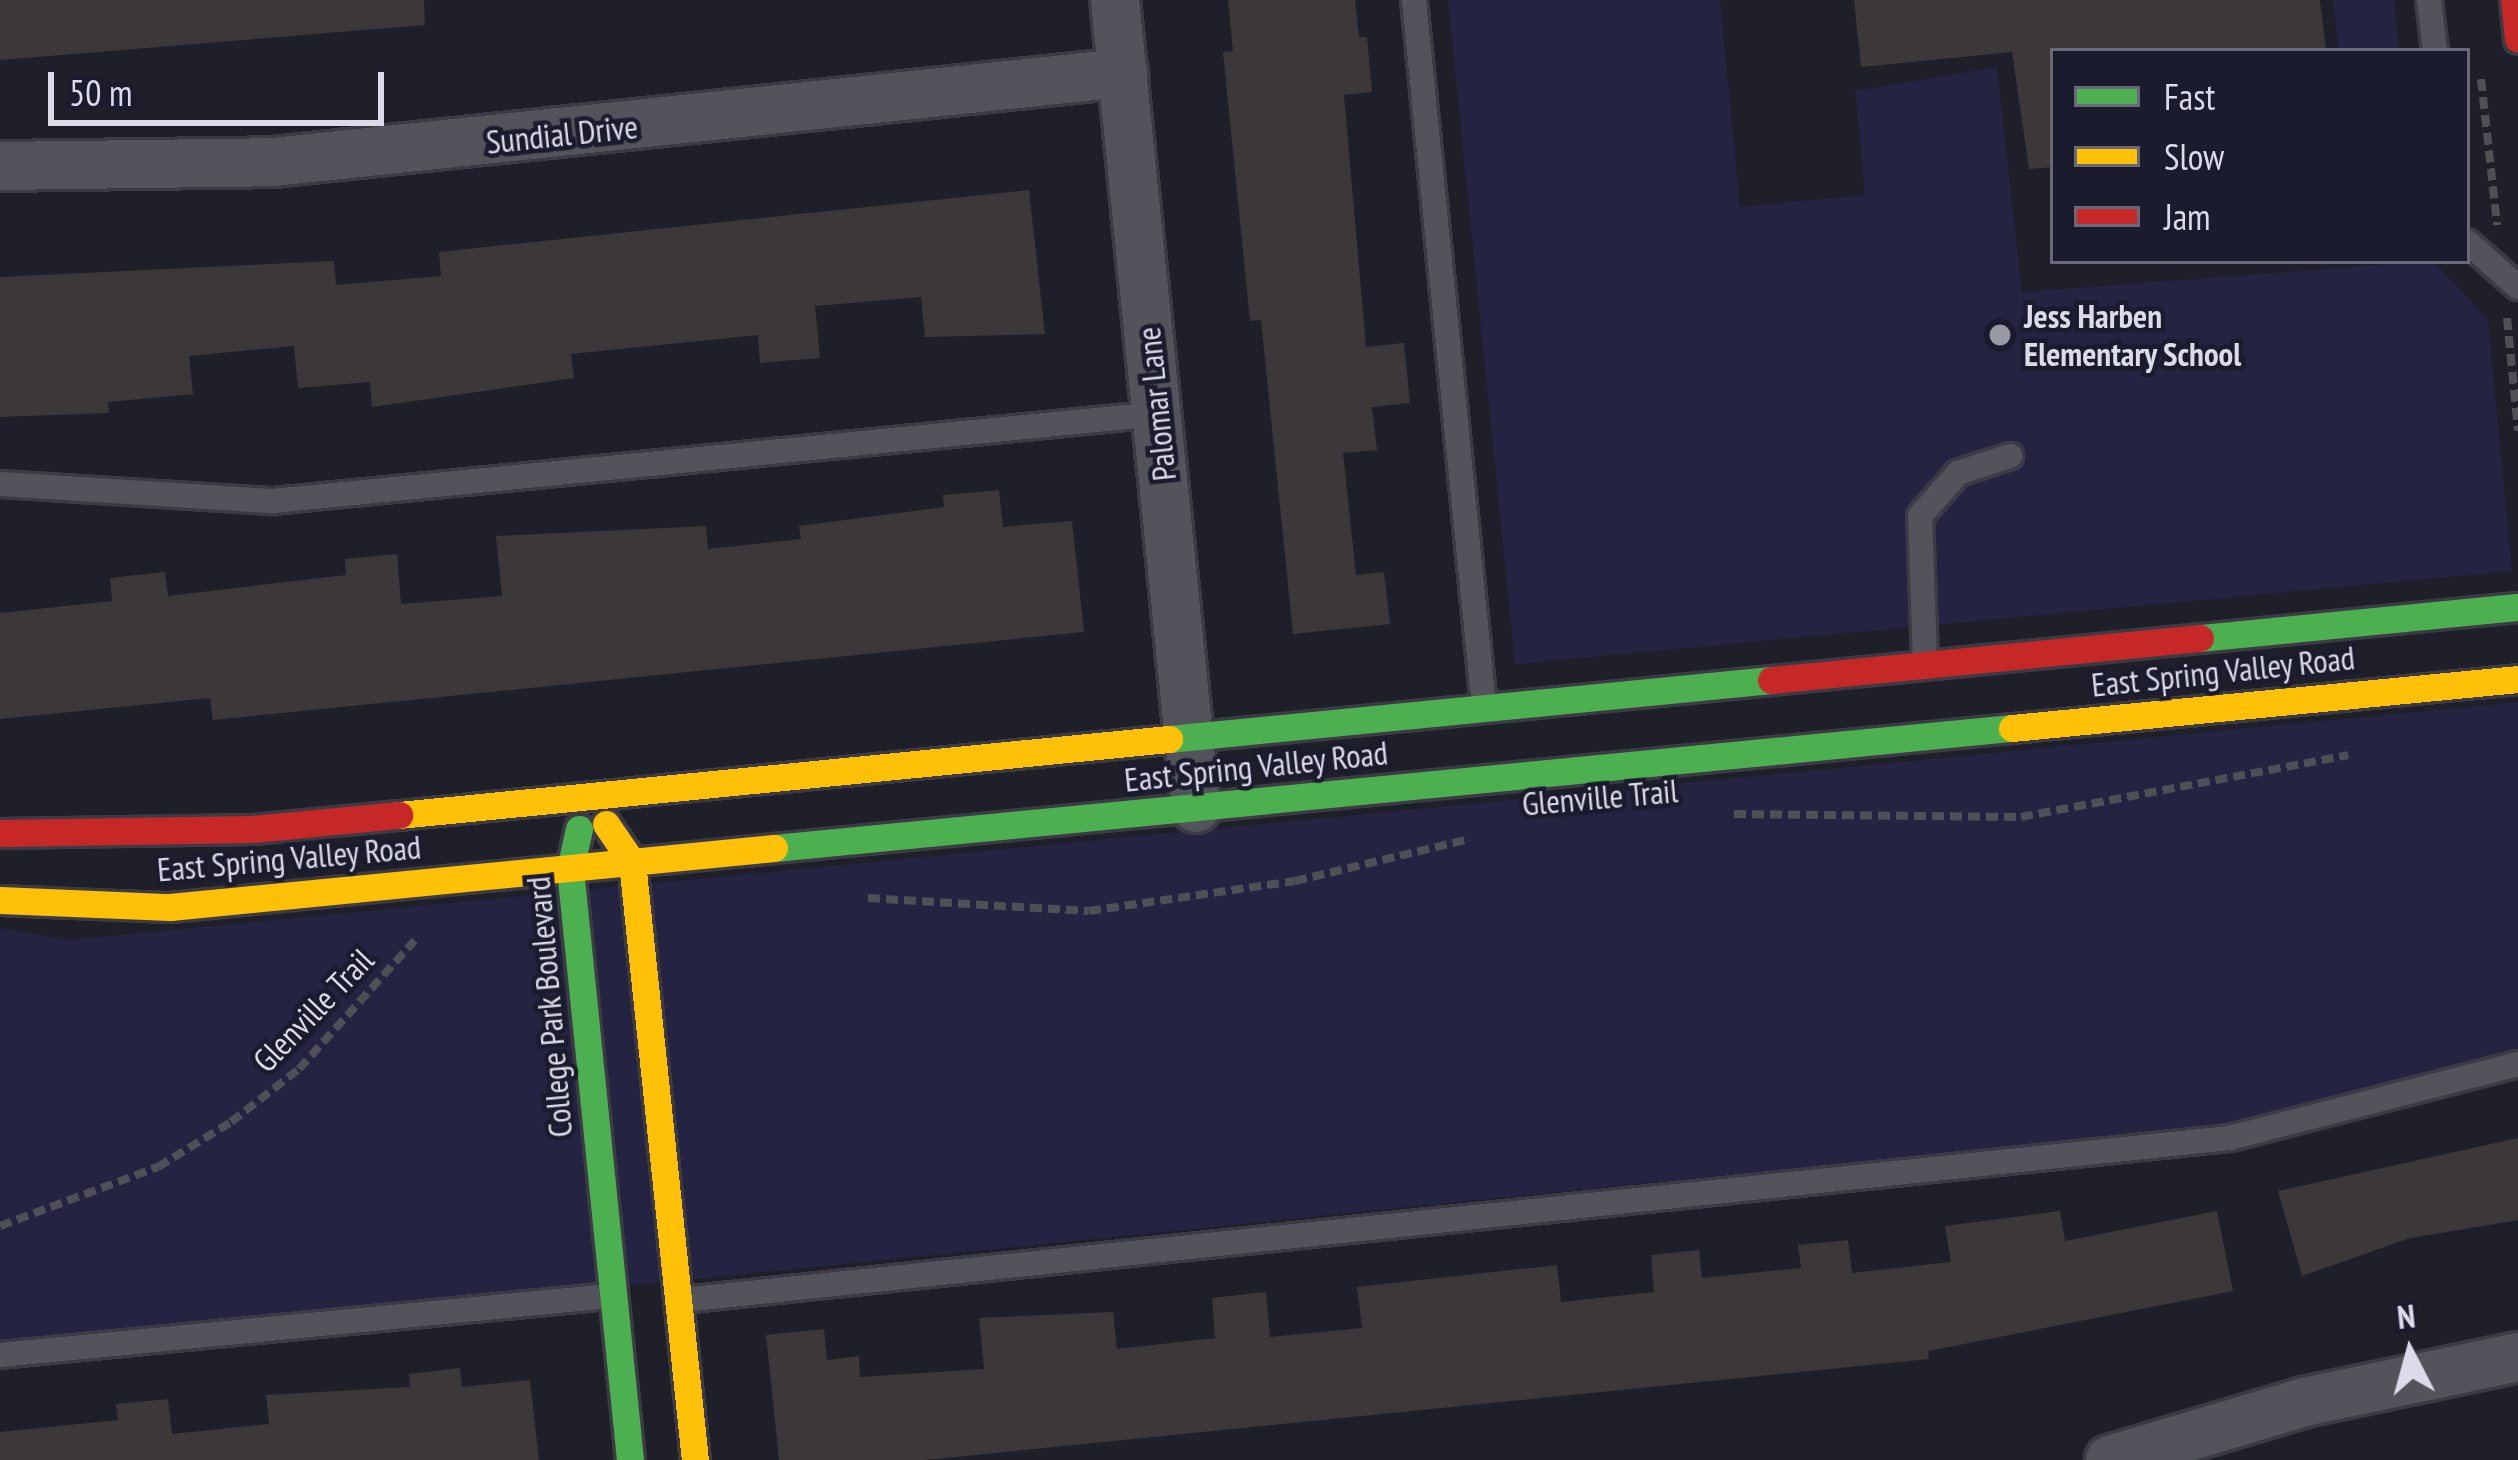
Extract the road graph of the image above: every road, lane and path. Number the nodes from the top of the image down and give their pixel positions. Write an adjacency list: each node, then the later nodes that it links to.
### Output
1 (1115, 0): 8 (street, Palomar Lane)
2 (1414, 0): 19 (lane)
3 (2429, 0): 6 (lane)
4 (2514, 0): 5 (street)
5 (2518, 39)
6 (2435, 48)
7 (2480, 70): 11 (path)
8 (1123, 74): 9 (street, Sundial Drive); 12 (street, Palomar Lane)
9 (0, 166)
10 (2470, 245): 11 (lane)
11 (2510, 283): 13 (path)
12 (1156, 414): 15 (lane); 20 (street, Palomar Lane)
13 (2518, 430)
14 (2010, 456): 17 (lane)
15 (0, 484)
16 (2518, 607): 17 (street, East Spring Valley Road)
17 (1925, 665): 19 (street, East Spring Valley Road)
18 (2518, 679): 23 (street, East Spring Valley Road)
19 (1485, 709): 20 (street, East Spring Valley Road)
20 (1189, 737): 22 (street, East Spring Valley Road); 23 (street, Palomar Lane)
21 (2354, 753): 24 (path, Glenville Trail)
22 (587, 796): 25 (street, East Spring Valley Road); 27 (street); 28 (street, College Park Boulevard)
23 (1196, 808): 27 (street, East Spring Valley Road)
24 (1727, 814)
25 (0, 833)
26 (1486, 835): 29 (path, Glenville Trail)
27 (632, 862): 28 (street, East Spring Valley Road); 35 (street)
28 (570, 869): 30 (street, East Spring Valley Road); 34 (street, College Park Boulevard)
29 (855, 897)
30 (0, 900)
31 (424, 932): 33 (path, Glenville Trail)
32 (2518, 1064): 35 (lane)
33 (0, 1226)
34 (611, 1295): 36 (lane); 38 (street, College Park Boulevard)
35 (681, 1300): 39 (street)
36 (0, 1355)
37 (2518, 1357): 40 (street)
38 (629, 1460)
39 (695, 1460)
40 (2110, 1460)

